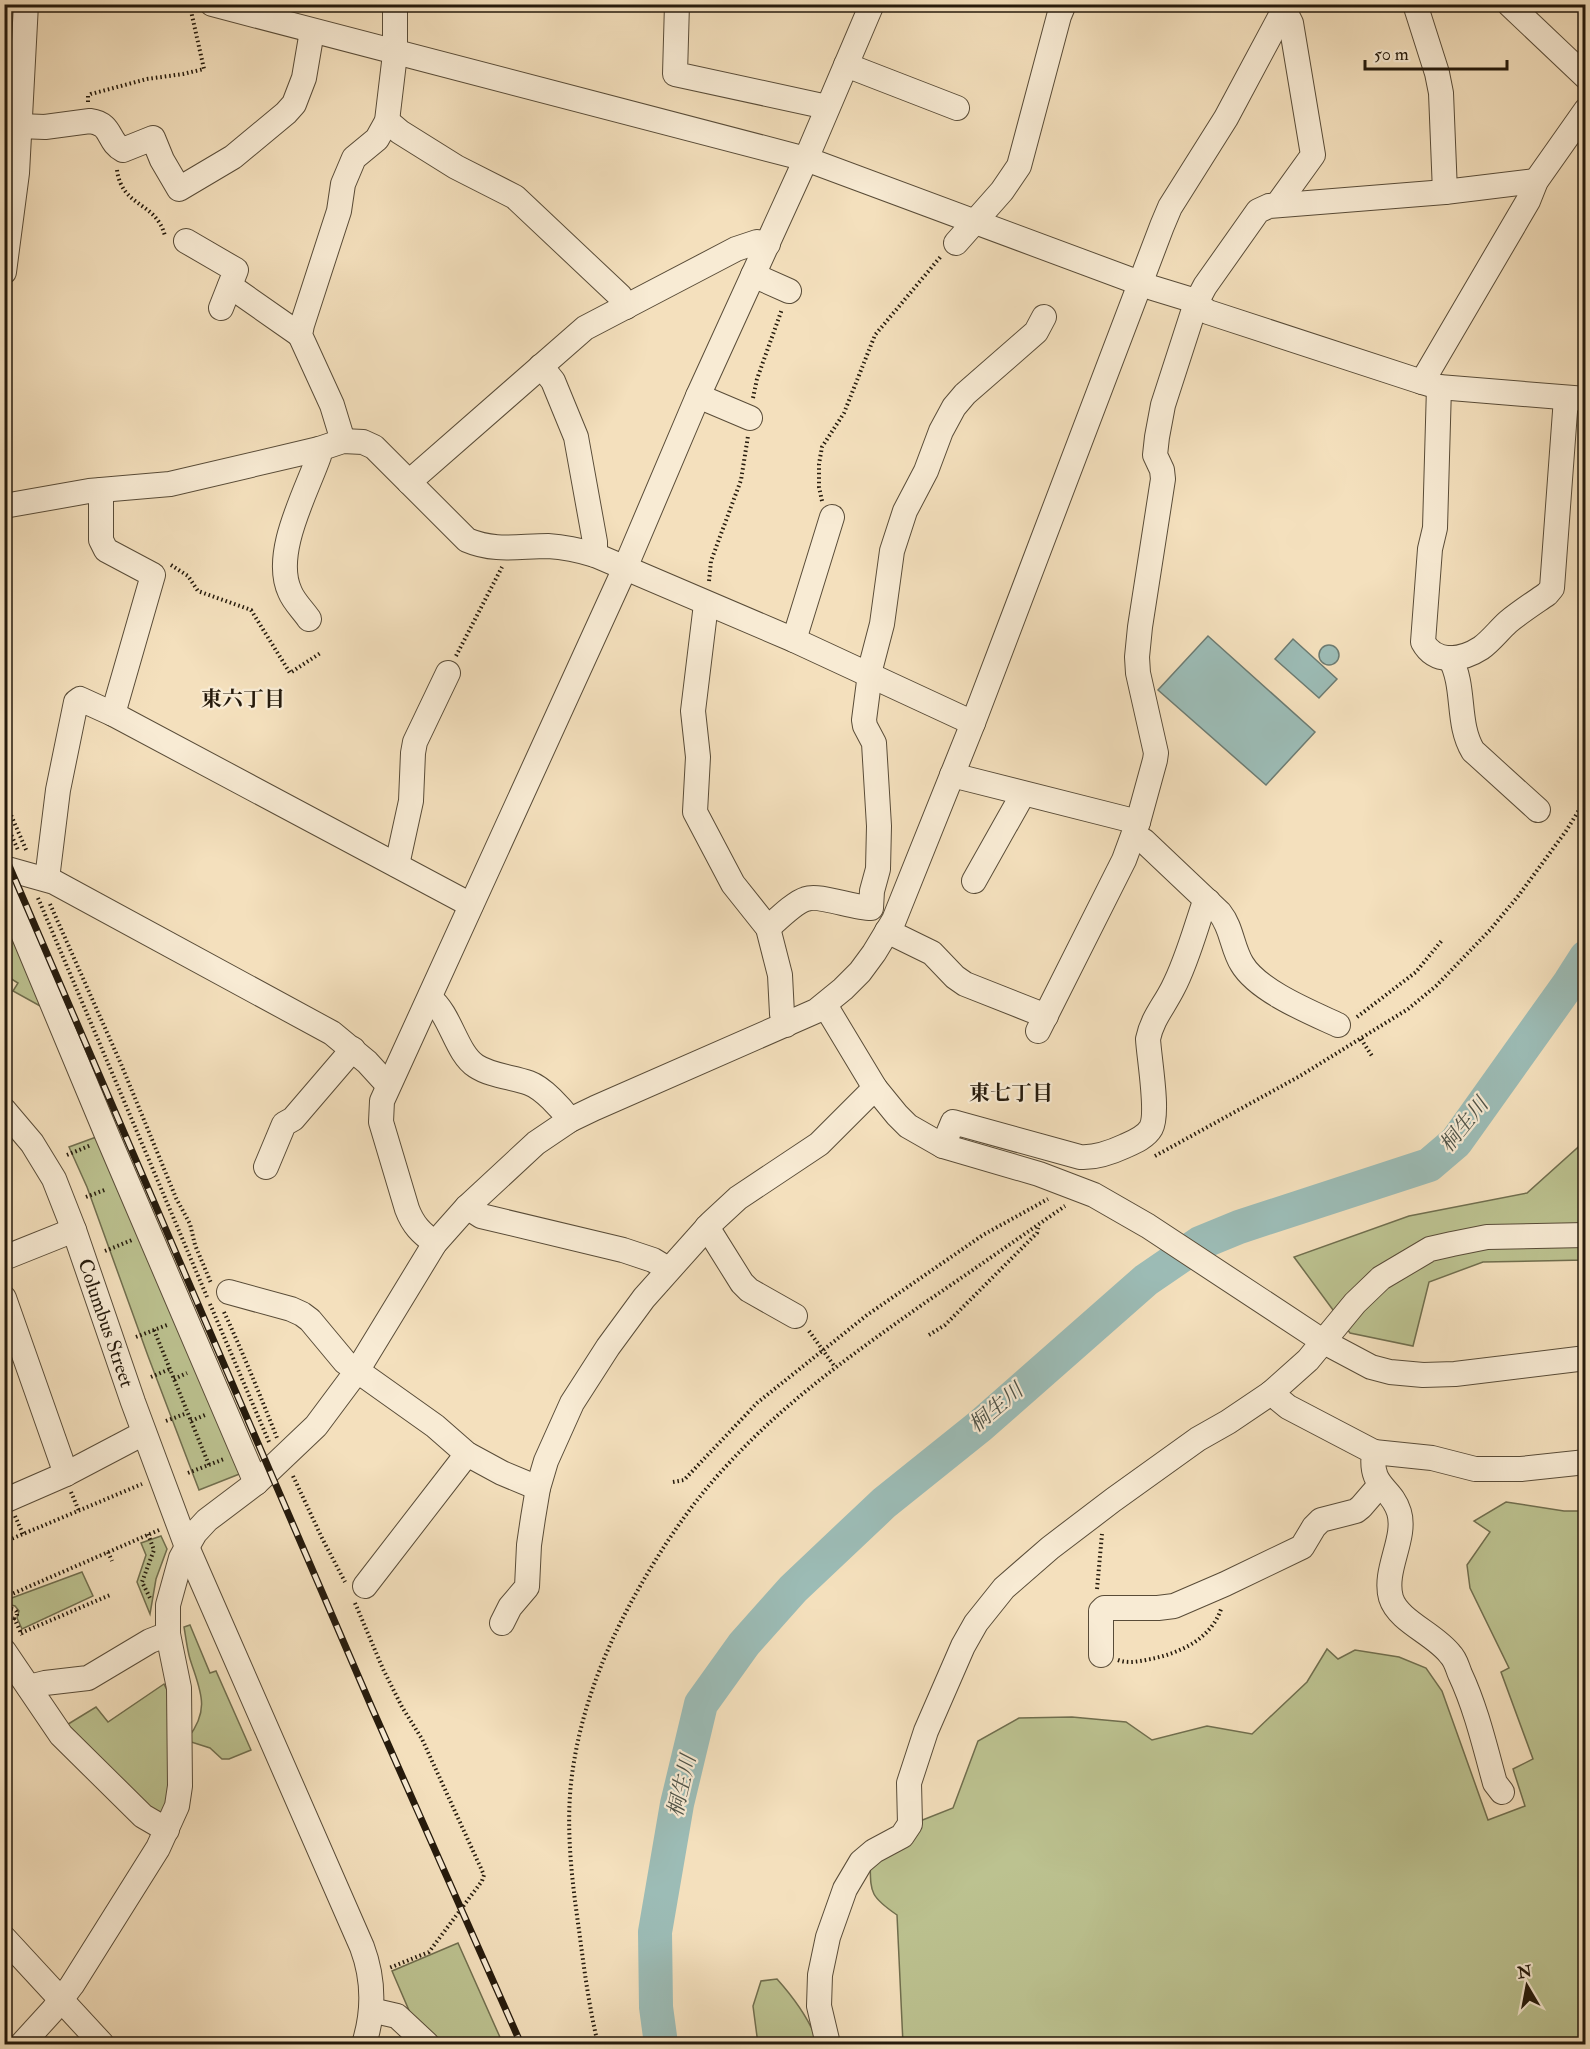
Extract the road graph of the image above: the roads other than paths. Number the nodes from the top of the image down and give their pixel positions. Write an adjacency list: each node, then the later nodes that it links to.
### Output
1 (26, 4): 18 (street)
2 (212, 4): 10 (street)
3 (395, 4): 11 (street)
4 (676, 4): 14 (street)
5 (872, 4): 12 (street)
6 (1064, 4): 23 (street)
7 (1414, 4): 21 (street)
8 (1509, 4): 13 (street)
9 (1285, 7): 22 (street); 29 (street)
10 (312, 31): 11 (street); 18 (street)
11 (396, 54): 17 (street); 19 (street)
12 (846, 65): 14 (street); 15 (street)
13 (1586, 78)
14 (827, 107): 19 (street)
15 (957, 108)
16 (1586, 110): 20 (street)
17 (387, 121): 33 (street); 36 (street)
18 (19, 126): 27 (street)
19 (806, 159): 23 (street); 26 (street)
20 (1536, 181): 21 (street); 38 (street)
21 (1445, 192): 22 (street)
22 (1277, 205): 32 (street)
23 (974, 220): 25 (street); 29 (street)
24 (176, 242): 30 (street)
25 (956, 243)
26 (768, 244): 28 (street); 33 (street)
27 (4, 272)
28 (753, 275): 31 (street); 39 (street)
29 (1139, 283): 32 (street); 57 (street)
30 (230, 286): 34 (street); 36 (street)
31 (789, 291)
32 (1196, 303): 38 (street); 61 (street)
33 (627, 307): 37 (street)
34 (221, 308)
35 (1044, 317): 55 (street)
36 (300, 335): 42 (street)
37 (542, 366): 44 (street); 48 (street)
38 (1430, 384): 40 (street); 53 (street)
39 (698, 396): 41 (street); 49 (street)
40 (1576, 398): 53 (street)
41 (750, 417)
42 (343, 441): 43 (street); 44 (street)
43 (319, 449): 45 (street); 51 (street)
44 (409, 482): 48 (street)
45 (101, 490): 46 (street); 56 (street)
46 (4, 506)
47 (832, 517): 52 (street)
48 (595, 555): 49 (street)
49 (625, 568): 50 (street); 68 (street)
50 (706, 604): 52 (street); 71 (street)
51 (309, 619)
52 (795, 640): 55 (street)
53 (1450, 658): 60 (street)
54 (448, 673): 63 (street)
55 (870, 676): 57 (street); 69 (street)
56 (113, 714): 63 (street); 66 (street)
57 (973, 723): 58 (street)
58 (952, 775): 59 (street); 70 (street)
59 (1023, 794): 61 (street); 64 (street)
60 (1538, 810)
61 (1136, 829): 67 (street); 70 (street)
62 (12, 861): 66 (street)
63 (397, 865): 68 (street)
64 (974, 881)
65 (4, 888): 102 (street)
66 (43, 890): 76 (street)
67 (1208, 901): 74 (street); 81 (street)
68 (471, 905): 72 (street)
69 (871, 908): 70 (street); 71 (street)
70 (890, 926): 73 (street)
71 (768, 927): 75 (street)
72 (430, 998): 77 (street); 80 (street)
73 (825, 1005): 75 (street); 78 (street)
74 (1346, 1022)
75 (786, 1025): 80 (street)
76 (353, 1049): 77 (street); 82 (street)
77 (388, 1085): 87 (street)
78 (875, 1088): 81 (street); 84 (street)
79 (4, 1110): 85 (street, Columbus Street)
80 (570, 1120): 83 (street)
81 (943, 1146): 93 (street)
82 (266, 1167)
83 (468, 1208): 87 (street); 89 (street)
84 (707, 1227): 89 (street); 92 (street)
85 (74, 1230): 88 (street); 97 (street, Columbus Street)
86 (1586, 1235): 93 (street)
87 (435, 1243): 95 (street)
88 (4, 1258)
89 (668, 1269): 104 (street)
90 (221, 1297): 95 (street)
91 (4, 1298): 101 (street)
92 (795, 1316)
93 (1320, 1339): 94 (street); 96 (street)
94 (1586, 1358)
95 (357, 1371): 99 (street); 102 (street)
96 (1271, 1393): 98 (street); 122 (street)
97 (144, 1433): 101 (street); 106 (street, Columbus Street)
98 (1374, 1452): 100 (street); 103 (street)
99 (467, 1454): 104 (street); 107 (street)
100 (1586, 1462)
101 (66, 1479): 105 (street)
102 (256, 1483): 106 (street)
103 (1380, 1485): 111 (street); 113 (street)
104 (538, 1488): 108 (street)
105 (7, 1504)
106 (187, 1547): 109 (street); 117 (street, Columbus Street)
107 (354, 1588)
108 (502, 1623)
109 (168, 1634): 112 (street); 114 (street)
110 (4, 1651): 112 (street)
111 (1101, 1655)
112 (29, 1687): 114 (street)
113 (1502, 1792)
114 (167, 1830): 116 (street)
115 (4, 1938): 116 (street)
116 (62, 1999): 118 (street); 119 (street)
117 (371, 2010): 120 (street, Columbus Street); 121 (street)
118 (22, 2044)
119 (102, 2044)
120 (364, 2044)
121 (427, 2044)
122 (828, 2044)

